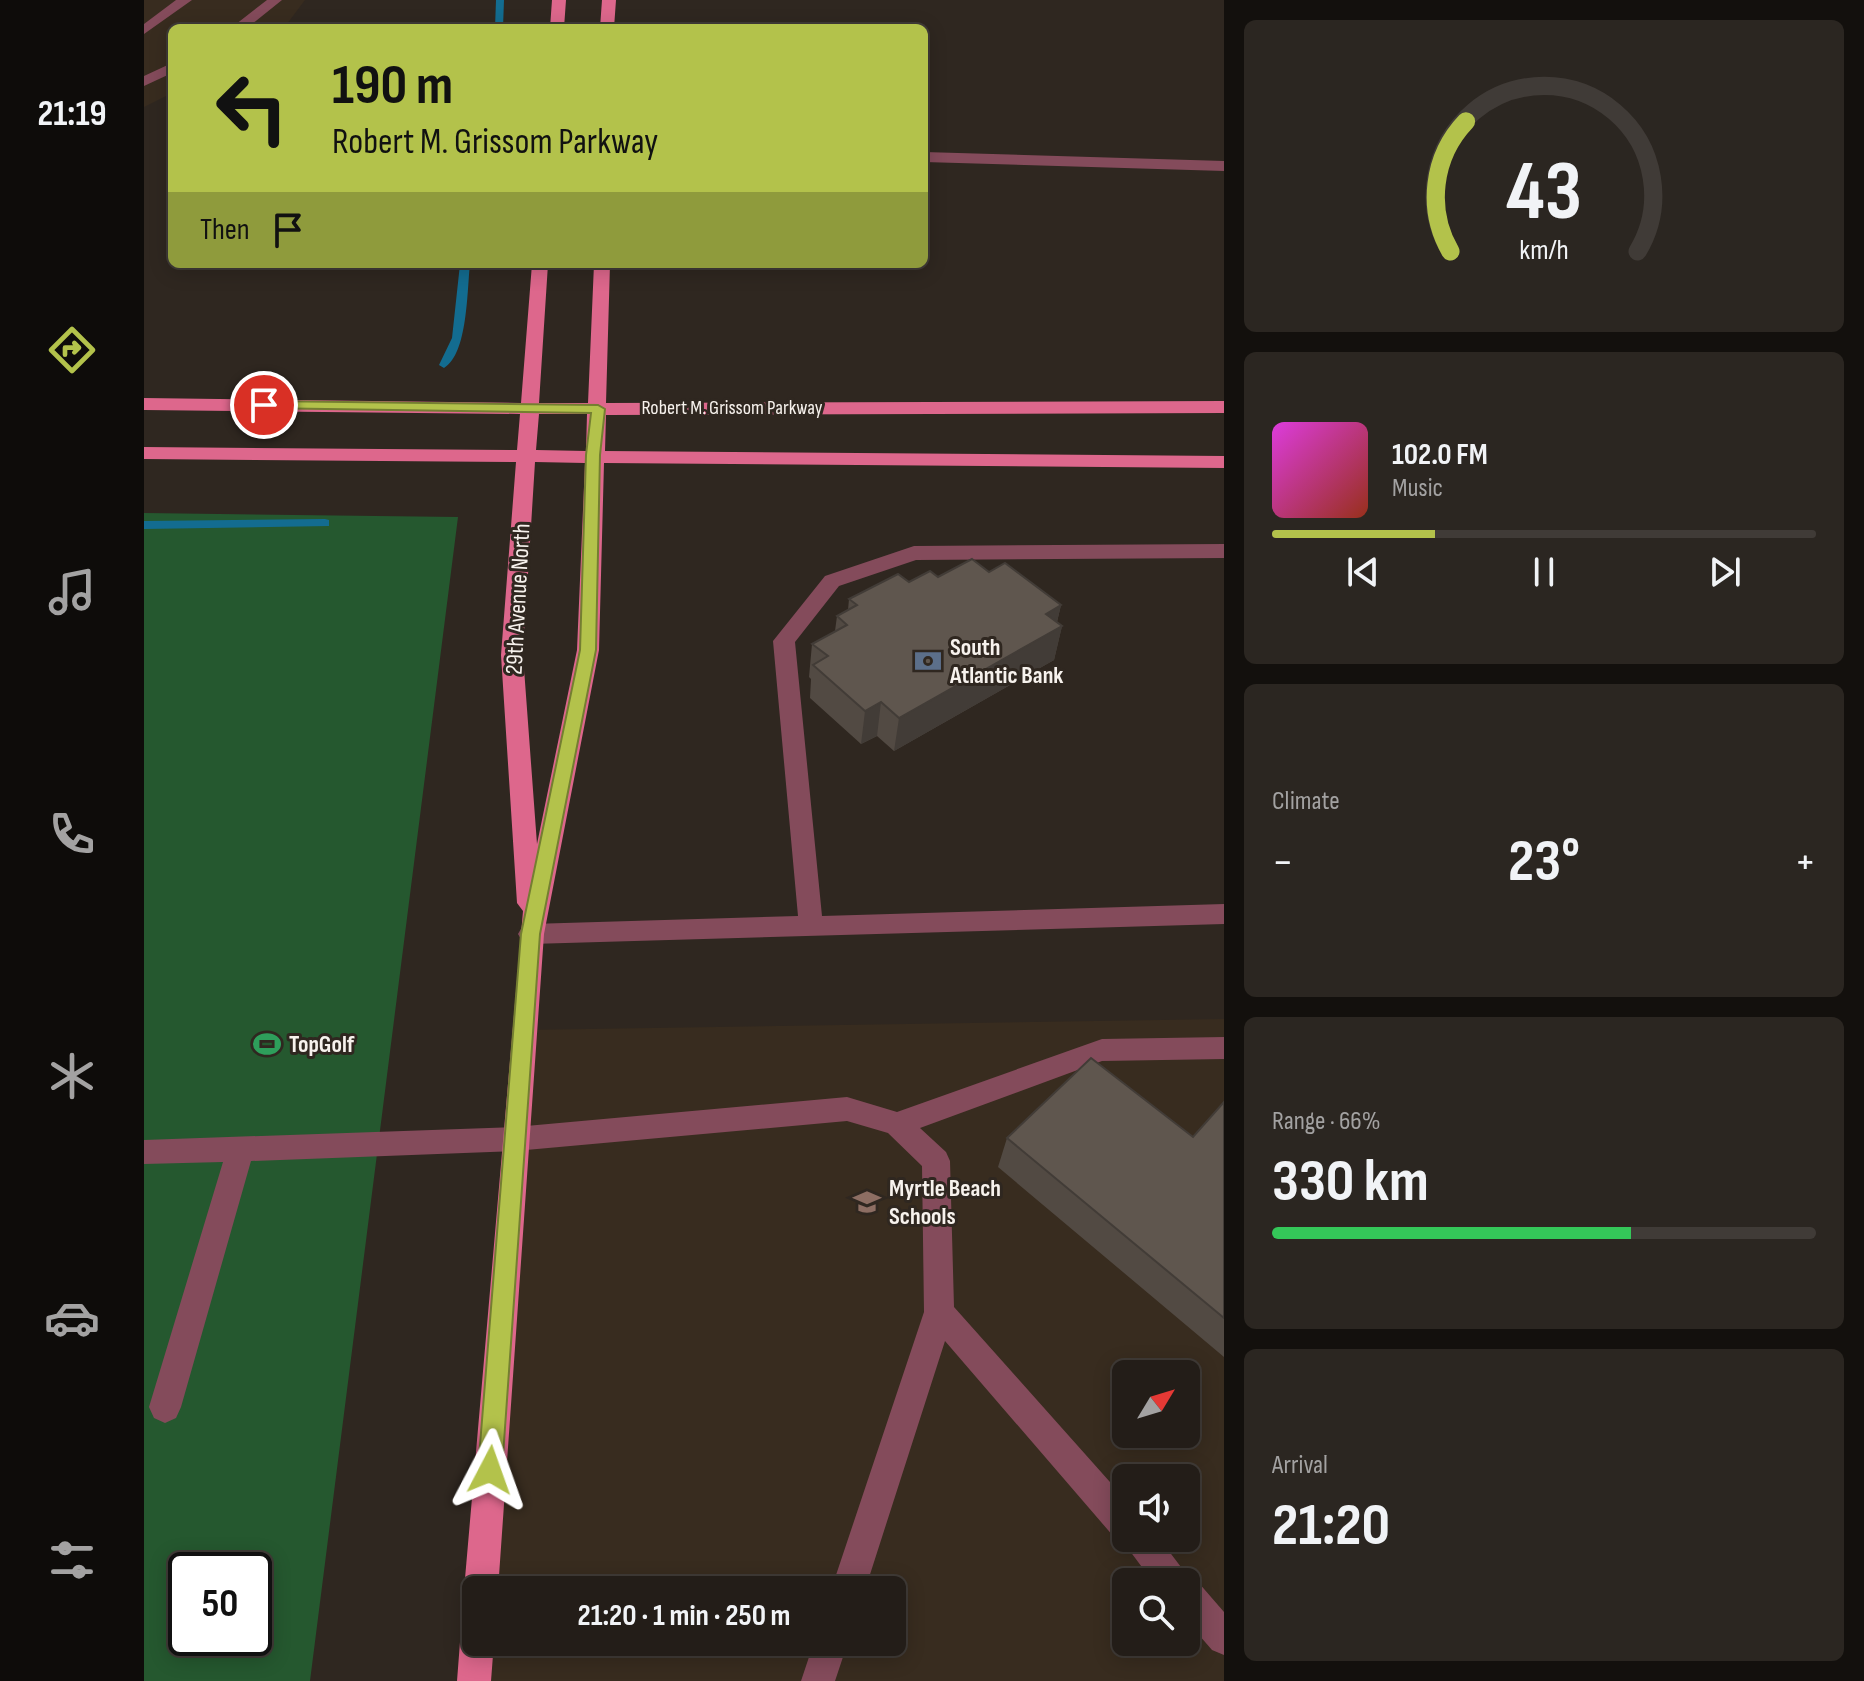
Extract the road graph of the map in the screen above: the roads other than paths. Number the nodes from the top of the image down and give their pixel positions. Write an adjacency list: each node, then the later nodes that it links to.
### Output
1 (185, 0): 8 (street)
2 (275, 0): 5 (street)
3 (559, 0): 6 (main road)
4 (609, 0): 7 (main road)
5 (243, 24)
6 (557, 24)
7 (607, 24)
8 (144, 30)
9 (168, 69): 10 (street)
10 (144, 82)
11 (928, 157): 12 (street)
12 (1224, 166)
13 (540, 268): 16 (main road, 29th Avenue North)
14 (602, 268): 18 (main road, 29th Avenue North)
15 (144, 404): 16 (main road, Robert M. Grissom Parkway)
16 (530, 406): 18 (main road, Robert M. Grissom Parkway); 20 (main road, 29th Avenue North)
17 (1224, 407): 18 (main road, Robert M. Grissom Parkway)
18 (598, 409): 21 (main road, 29th Avenue North)
19 (144, 453): 20 (main road, Robert M. Grissom Parkway)
20 (526, 454): 21 (main road, Robert M. Grissom Parkway); 26 (main road, 29th Avenue North)
21 (593, 455): 22 (main road, Robert M. Grissom Parkway); 26 (main road, 29th Avenue North)
22 (1224, 462)
23 (1223, 554): 25 (street)
24 (1224, 914): 25 (street)
25 (811, 926): 26 (street)
26 (531, 934): 29 (main road, 29th Avenue North)
27 (1224, 1048): 28 (street)
28 (897, 1124): 29 (street); 32 (street)
29 (515, 1139): 30 (street); 37 (main road, 29th Avenue North)
30 (240, 1151): 31 (street); 33 (street)
31 (144, 1152)
32 (939, 1312): 34 (street); 38 (street)
33 (165, 1407)
34 (1112, 1509)
35 (1149, 1552): 36 (street)
36 (1163, 1568)
37 (482, 1576)
38 (853, 1576)
39 (1200, 1610): 40 (street)
40 (1224, 1638)
41 (476, 1656): 43 (main road)
42 (826, 1656): 44 (street)
43 (474, 1681)
44 (818, 1681)

